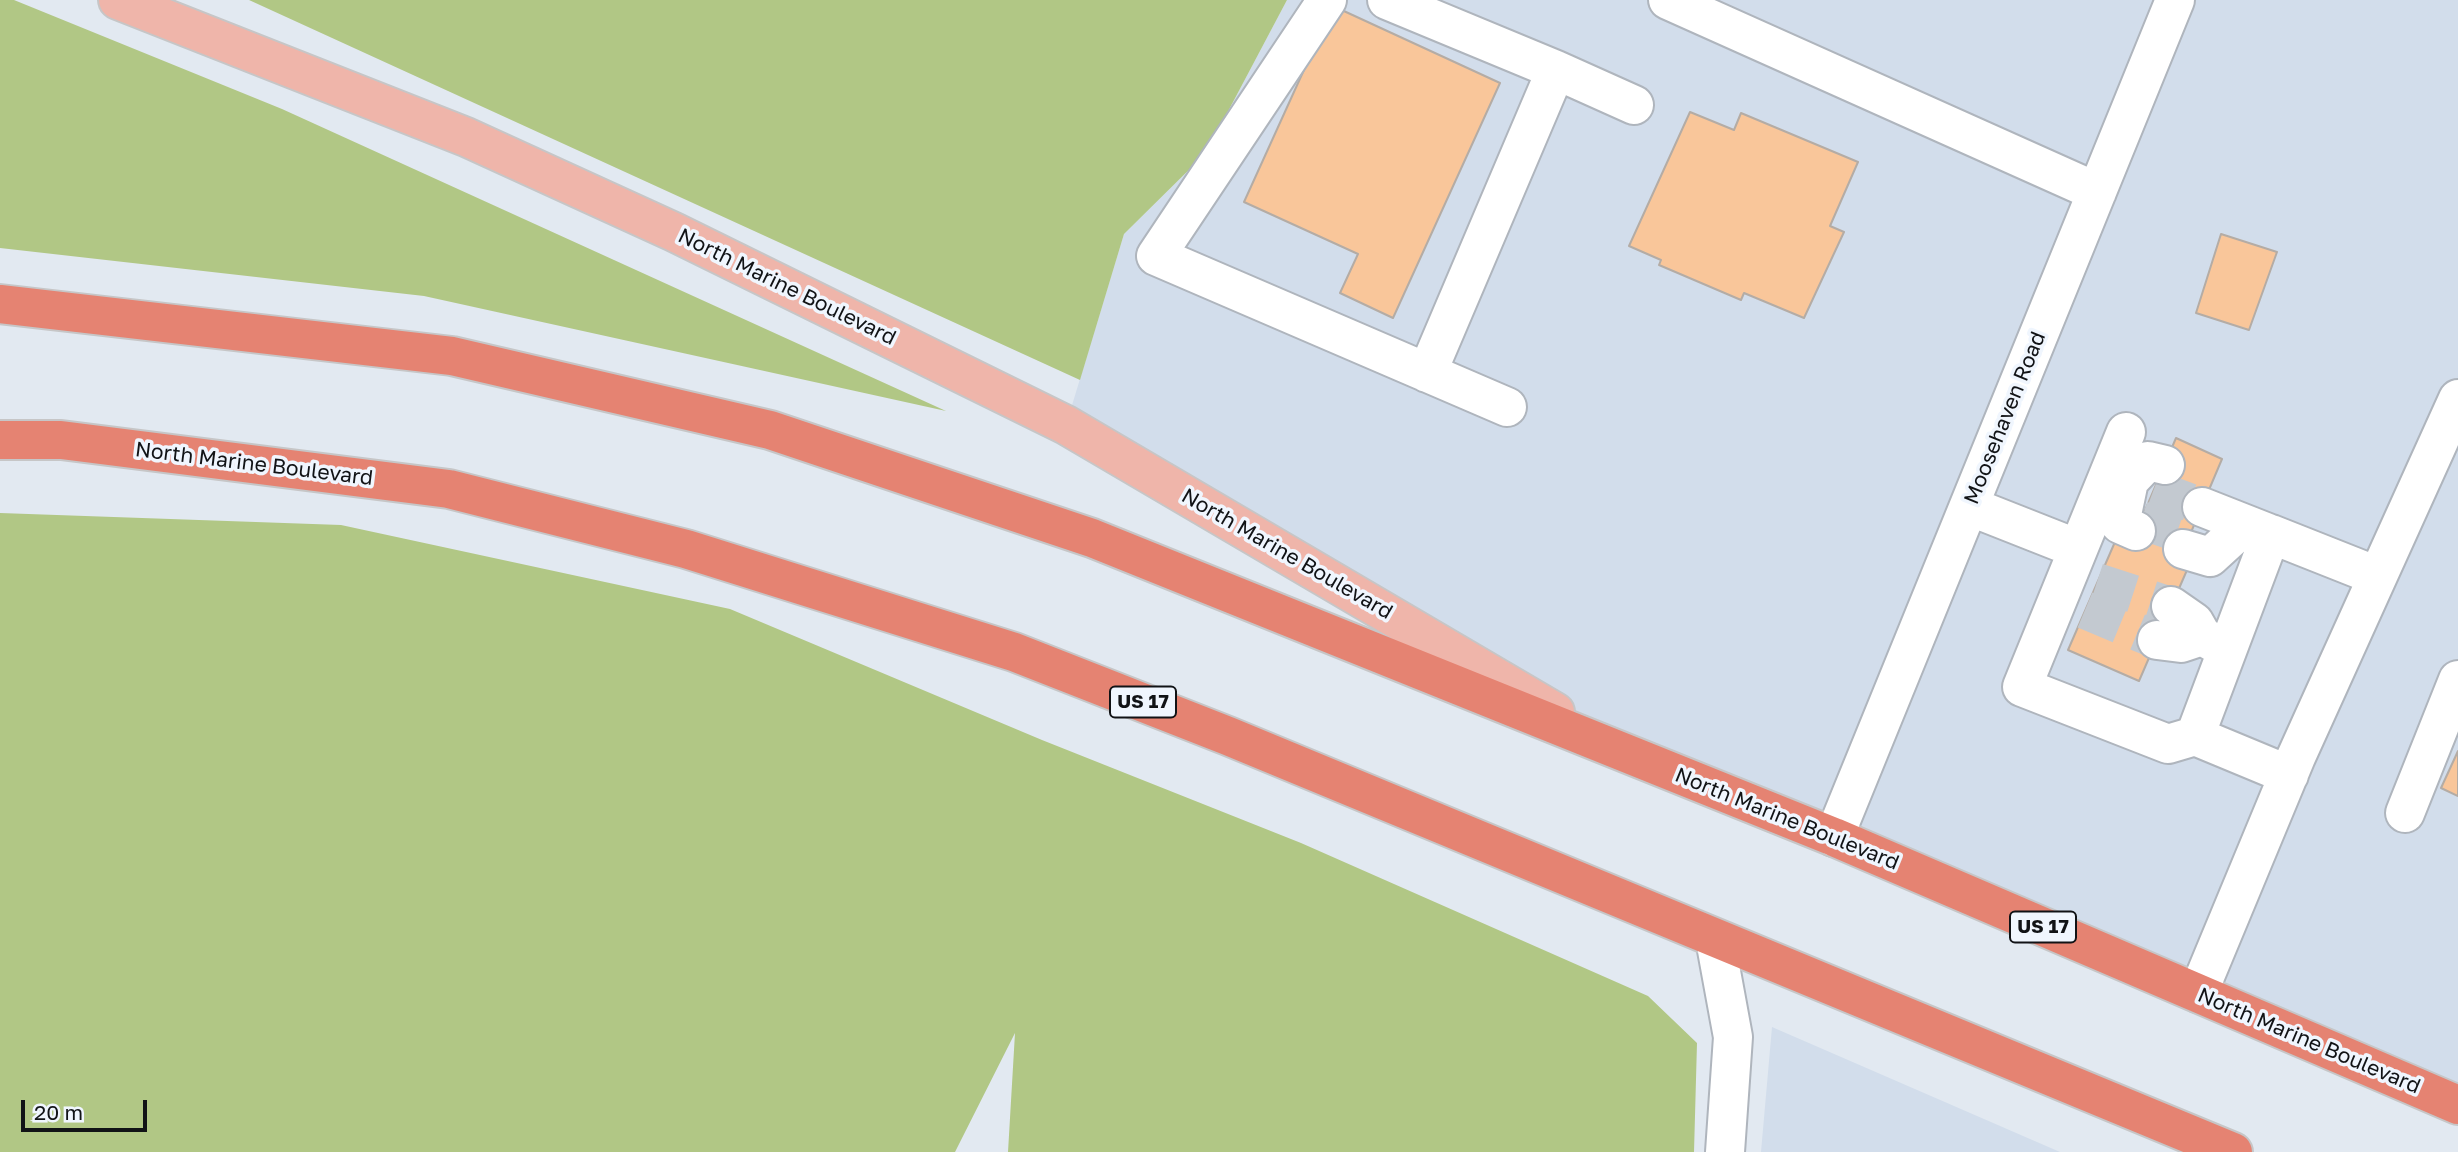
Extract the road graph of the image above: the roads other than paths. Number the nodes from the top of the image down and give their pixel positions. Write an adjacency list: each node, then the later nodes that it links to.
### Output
1 (118, 0): 23 (main road, North Marine Boulevard)
2 (1327, 0): 10 (street)
3 (1387, 0): 6 (street)
4 (1668, 0): 8 (street)
5 (2175, 0): 8 (street, Moosehaven Road)
6 (1556, 70): 7 (street); 10 (street)
7 (1634, 105)
8 (2097, 192): 15 (street, Moosehaven Road)
9 (0, 304): 23 (highway, US 17)
10 (1427, 373): 12 (street)
11 (2458, 399): 18 (street)
12 (1507, 407)
13 (2126, 432): 17 (street)
14 (0, 440): 27 (highway, North Marine Boulevard / US 17)
15 (1969, 506): 17 (street); 26 (street, Moosehaven Road)
16 (2258, 530): 16 (street); 18 (street); 20 (street)
17 (2078, 549): 22 (street)
18 (2377, 576): 24 (street)
19 (2164, 623): 20 (street)
20 (2214, 643): 22 (street)
21 (2458, 680): 25 (street)
22 (2195, 736): 24 (street)
23 (1626, 754): 26 (highway, North Marine Boulevard / US 17)
24 (2289, 775): 28 (street)
25 (2405, 813)
26 (1834, 836): 28 (highway, North Marine Boulevard / US 17)
27 (1715, 939): 30 (street); 31 (highway, North Marine Boulevard / US 17)
28 (2198, 993): 29 (highway, North Marine Boulevard / US 17)
29 (2458, 1105)
30 (1725, 1152)
31 (2233, 1152)

